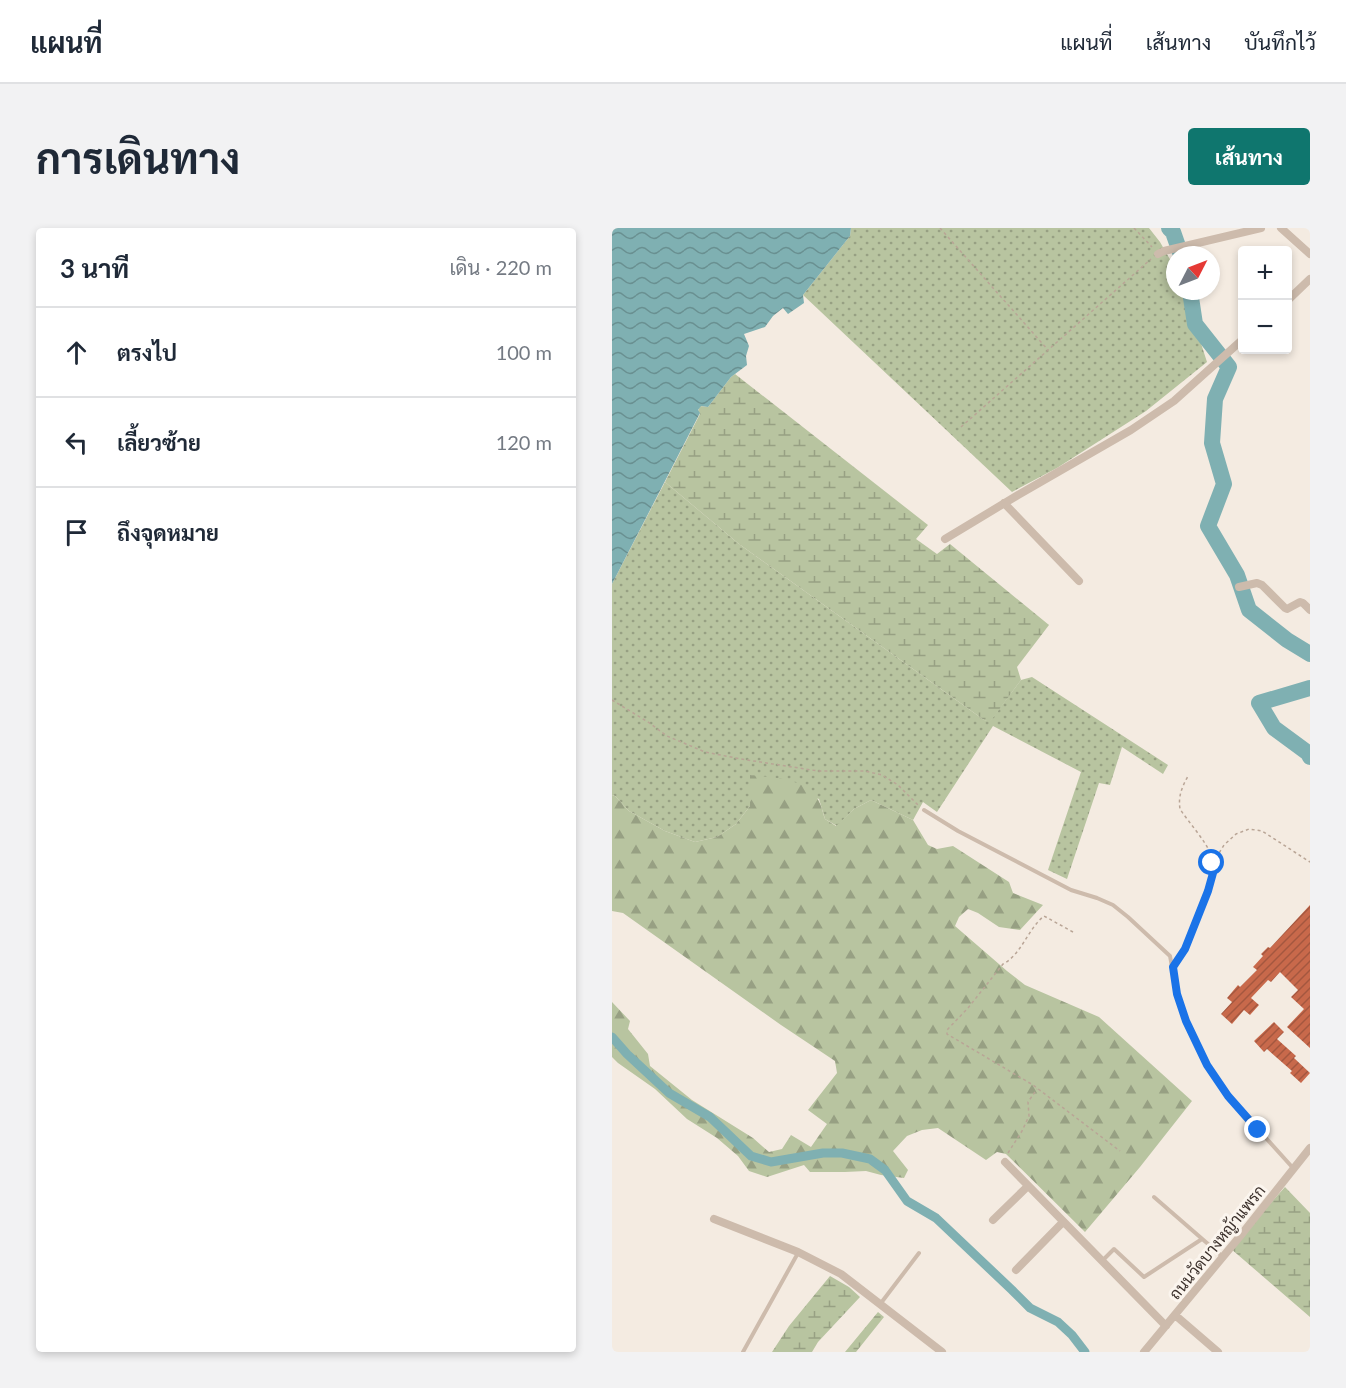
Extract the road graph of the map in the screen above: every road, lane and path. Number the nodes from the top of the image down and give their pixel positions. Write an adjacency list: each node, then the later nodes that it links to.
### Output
1 (940, 228): 10 (path)
2 (1134, 228): 5 (path)
3 (1262, 228): 5 (street)
4 (1281, 228): 6 (street)
5 (1161, 252): 10 (path)
6 (1310, 254)
7 (1310, 279): 8 (street)
8 (1292, 295)
9 (1238, 344): 12 (street)
10 (1048, 350): 11 (path)
11 (960, 427)
12 (1004, 503): 13 (street); 14 (street)
13 (945, 539)
14 (1079, 581)
15 (1239, 587): 16 (street)
16 (1310, 610)
17 (612, 700): 19 (path)
18 (1188, 776): 21 (path)
19 (924, 810): 23 (lane)
20 (1310, 862): 21 (path)
21 (1212, 863): 23 (path)
22 (1072, 932): 24 (path)
23 (1173, 967): 28 (lane)
24 (1037, 1088): 26 (path); 27 (path)
25 (1310, 1148): 28 (street, ถนนวัดบางหญ้าแพรก)
26 (1120, 1151)
27 (1005, 1162): 29 (street)
28 (1294, 1168): 37 (street, ถนนวัดบางหญ้าแพรก)
29 (1028, 1186): 32 (street); 33 (street)
30 (1154, 1197): 34 (lane)
31 (714, 1219): 35 (street)
32 (993, 1220)
33 (1064, 1222): 38 (street); 39 (street)
34 (1202, 1239): 37 (lane); 38 (lane)
35 (798, 1252): 40 (street); 43 (lane)
36 (920, 1253): 40 (lane)
37 (1223, 1257): 41 (street, ถนนวัดบางหญ้าแพรก)
38 (1102, 1261): 42 (street)
39 (1016, 1270)
40 (881, 1304): 44 (street)
41 (1175, 1315): 42 (street, ถนนวัดบางหญ้าแพรก); 46 (street)
42 (1166, 1326): 45 (street, ถนนวัดบางหญ้าแพรก)
43 (743, 1352)
44 (942, 1352)
45 (1144, 1352)
46 (1218, 1352)

